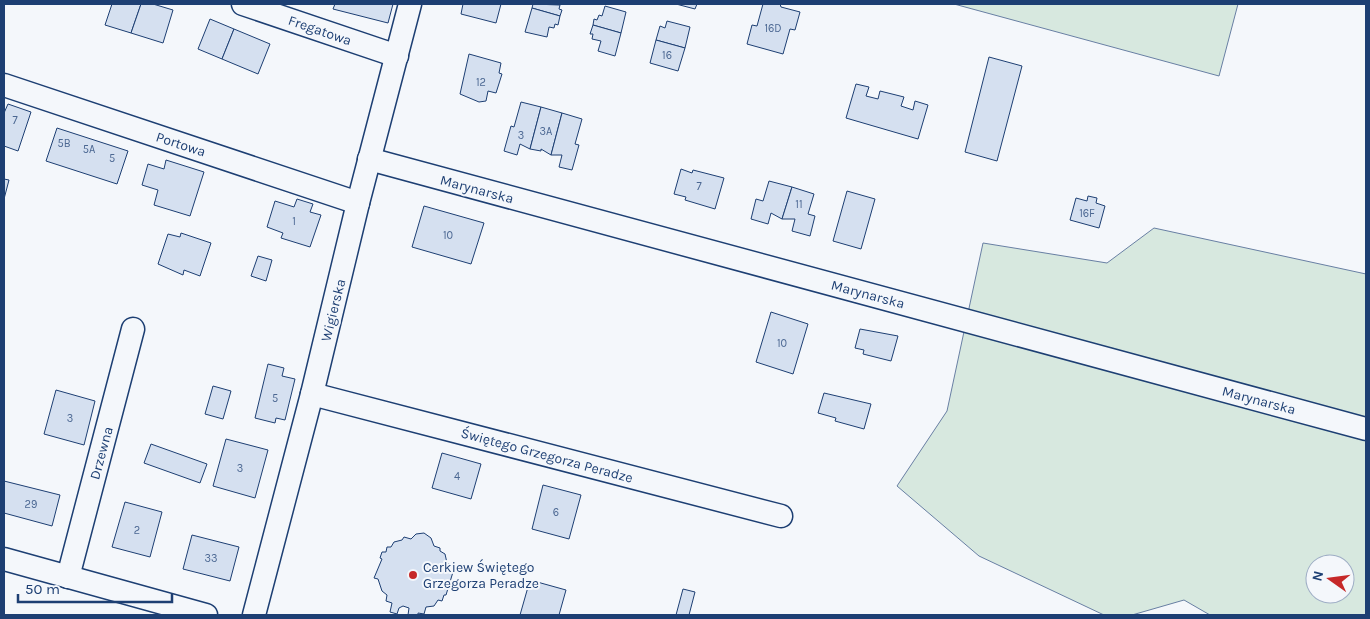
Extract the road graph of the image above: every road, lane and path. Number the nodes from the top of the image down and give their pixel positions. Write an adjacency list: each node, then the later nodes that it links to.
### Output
1 (243, 4): 3 (street, Fregatowa)
2 (410, 4): 3 (street, Wigierska)
3 (397, 56): 5 (street, Wigierska)
4 (4, 85): 6 (street, Portowa)
5 (370, 159): 6 (street, Wigierska); 9 (street, Marynarska)
6 (358, 203): 8 (street, Wigierska)
7 (133, 329): 12 (street, Drzewna)
8 (312, 394): 10 (street, Świętego Grzegorza Peradze); 14 (street, Wigierska)
9 (1366, 429)
10 (781, 516)
11 (4, 559): 12 (street)
12 (68, 577): 13 (street)
13 (206, 615)
14 (254, 615)

